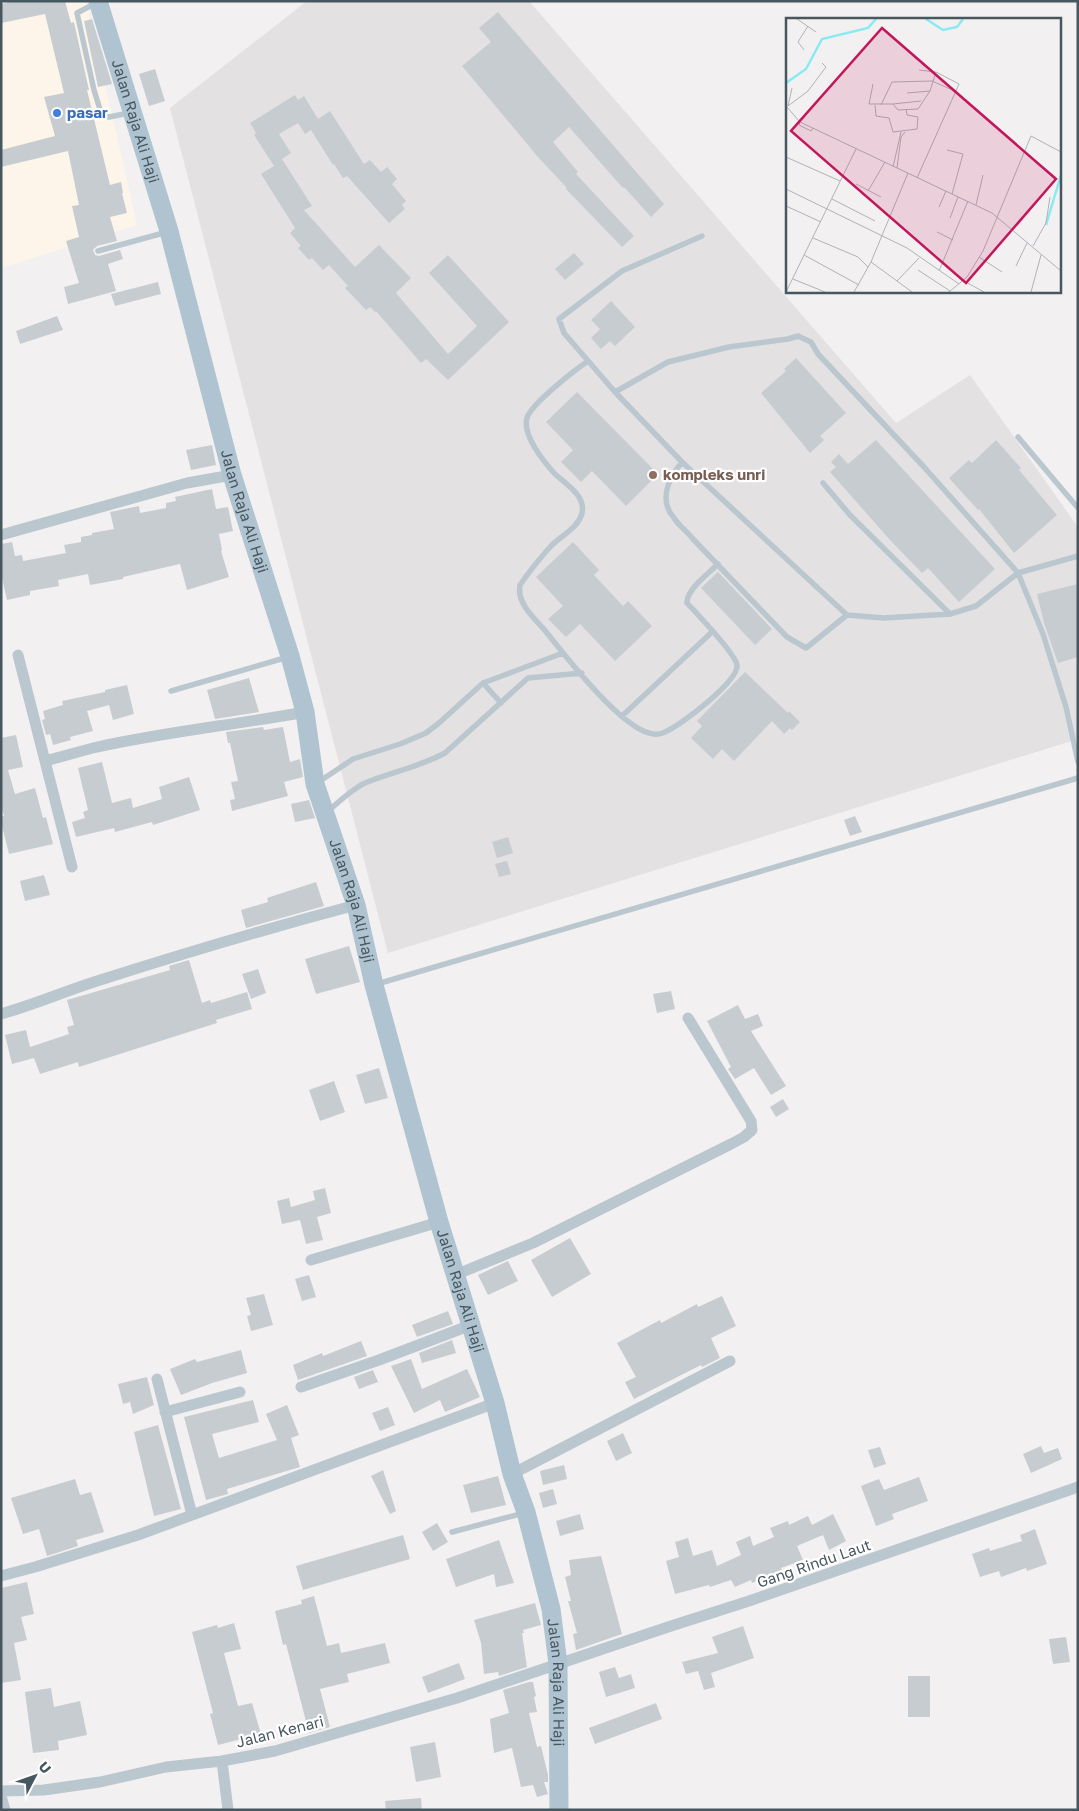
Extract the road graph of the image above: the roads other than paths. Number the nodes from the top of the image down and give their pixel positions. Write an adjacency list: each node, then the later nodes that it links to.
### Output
1 (98, 2): 2 (main road, Jalan Raja Ali Haji); 2 (lane)
2 (131, 112): 3 (main road, Jalan Raja Ali Haji)
3 (169, 231): 5 (lane); 10 (main road, Jalan Raja Ali Haji)
4 (702, 236): 6 (lane)
5 (98, 251)
6 (588, 360): 7 (lane); 20 (lane)
7 (615, 392): 9 (lane); 16 (lane)
8 (1018, 437): 12 (lane)
9 (682, 462): 15 (lane); 18 (lane)
10 (232, 475): 13 (street); 22 (main road, Jalan Raja Ali Haji)
11 (824, 483): 17 (lane)
12 (1078, 508)
13 (1, 535)
14 (1078, 556): 16 (lane)
15 (718, 564): 18 (lane); 19 (lane)
16 (1018, 573): 17 (lane); 30 (lane)
17 (950, 614): 18 (lane)
18 (847, 615)
19 (712, 632): 28 (lane); 28 (lane)
20 (563, 654): 23 (lane); 24 (lane)
21 (18, 655): 29 (street)
22 (290, 656): 25 (lane); 27 (main road, Jalan Raja Ali Haji)
23 (582, 674): 26 (lane); 28 (lane)
24 (483, 683): 26 (lane); 32 (lane)
25 (171, 691)
26 (501, 703): 33 (lane)
27 (305, 712): 29 (street); 32 (main road, Jalan Raja Ali Haji)
28 (622, 716)
29 (45, 761): 34 (street)
30 (1078, 762)
31 (1078, 778): 36 (lane)
32 (315, 784): 33 (main road, Jalan Raja Ali Haji)
33 (324, 814): 35 (main road, Jalan Raja Ali Haji)
34 (72, 867)
35 (356, 905): 36 (main road, Jalan Raja Ali Haji); 37 (street)
36 (374, 984): 39 (main road, Jalan Raja Ali Haji)
37 (1, 1014)
38 (688, 1018): 41 (street)
39 (439, 1222): 40 (street); 41 (main road, Jalan Raja Ali Haji)
40 (311, 1260)
41 (455, 1275): 42 (main road, Jalan Raja Ali Haji)
42 (471, 1324): 45 (street); 47 (main road, Jalan Raja Ali Haji)
43 (730, 1361): 49 (street)
44 (156, 1379): 48 (street)
45 (301, 1387)
46 (240, 1392): 48 (street)
47 (495, 1403): 49 (main road, Jalan Raja Ali Haji); 52 (street)
48 (165, 1412): 52 (street)
49 (512, 1474): 51 (main road, Jalan Raja Ali Haji)
50 (1078, 1487): 55 (street, Gang Rindu Laut)
51 (526, 1512): 53 (lane); 55 (main road, Jalan Raja Ali Haji)
52 (192, 1515): 54 (street)
53 (452, 1532)
54 (1, 1576)
55 (558, 1664): 56 (street, Jalan Kenari); 61 (main road, Jalan Raja Ali Haji)
56 (222, 1761): 57 (street, Jalan Kenari); 60 (street)
57 (1, 1791)
58 (1, 1796): 59 (street)
59 (5, 1810)
60 (228, 1810)
61 (559, 1810)

